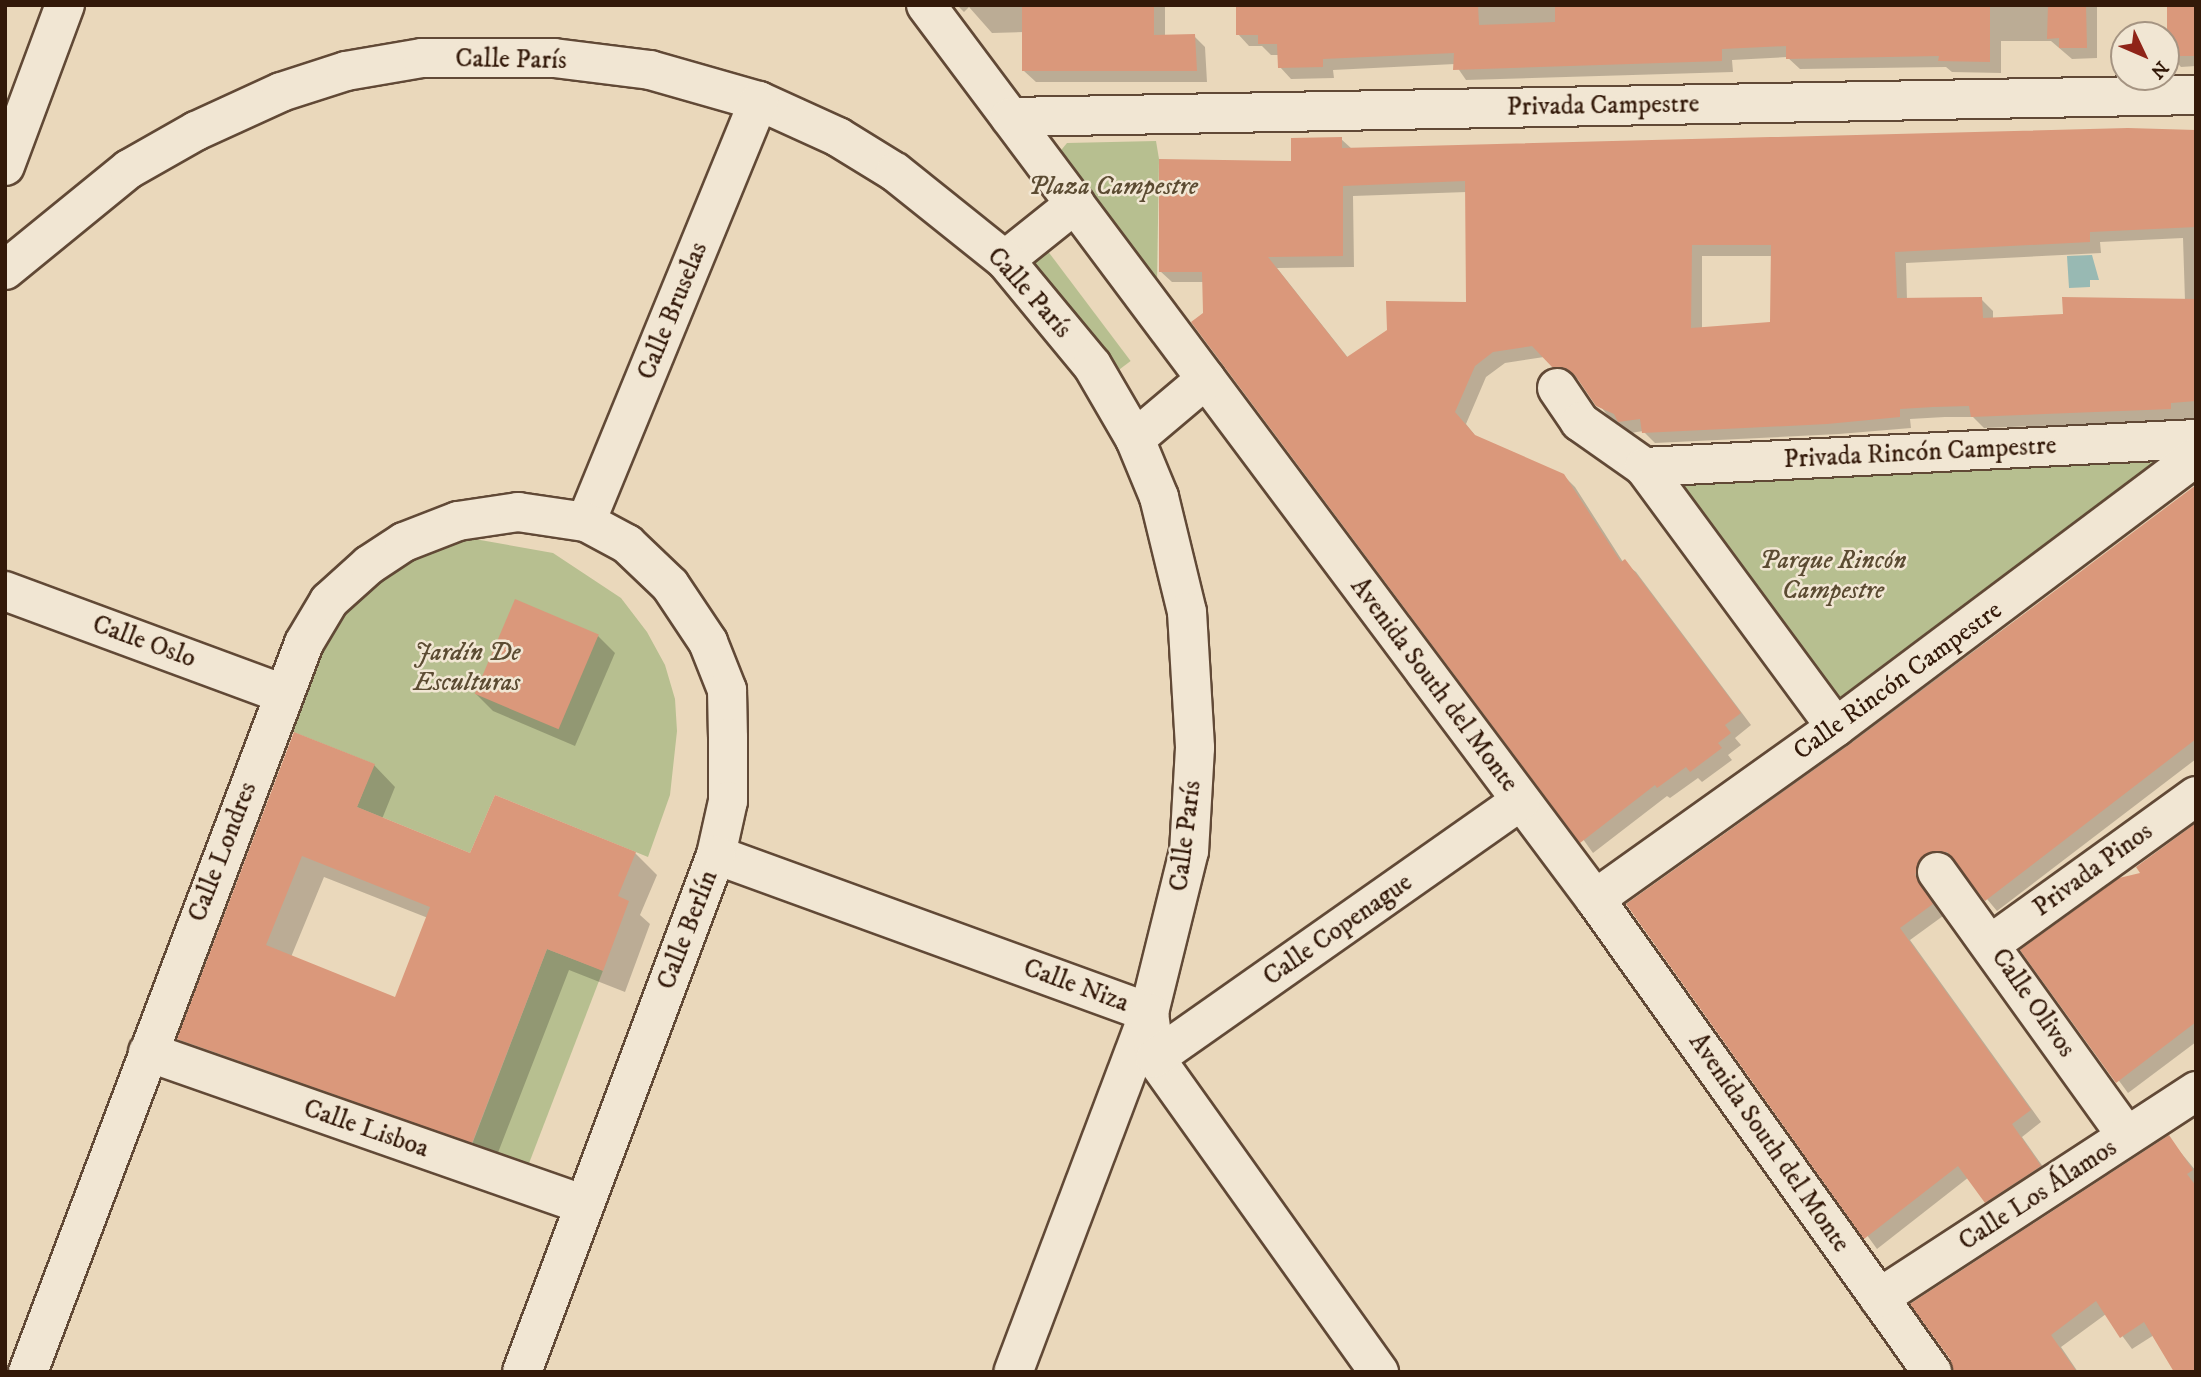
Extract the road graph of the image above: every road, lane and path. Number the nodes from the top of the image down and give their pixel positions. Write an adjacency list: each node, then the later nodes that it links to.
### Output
1 (65, 5): 6 (street)
2 (926, 5): 5 (street, Avenida South del Monte)
3 (2196, 95): 5 (street, Privada Campestre)
4 (759, 101): 8 (street, Calle París); 9 (street, Calle París); 16 (street, Calle Bruselas)
5 (1010, 117): 7 (street, Avenida South del Monte)
6 (5, 166)
7 (1075, 204): 8 (street); 10 (street, Avenida South del Monte)
8 (1005, 260): 12 (street, Calle París)
9 (5, 270)
10 (1206, 379): 12 (street); 21 (street, Avenida South del Monte)
11 (1557, 388): 15 (street)
12 (1135, 439): 26 (street, Calle París)
13 (2196, 439): 15 (street, Privada Rincón Campestre)
14 (2196, 457): 19 (street, Calle Rincón Campestre)
15 (1644, 467): 19 (street)
16 (586, 522): 18 (street, Calle Londres); 22 (street, Calle Berlín)
17 (5, 591): 18 (street, Calle Oslo)
18 (283, 694): 27 (street, Calle Londres)
19 (1836, 727): 24 (street, Calle Rincón Campestre)
20 (2196, 796): 25 (street, Privada Pinos)
21 (1521, 801): 24 (street, Avenida South del Monte); 28 (street, Calle Copenague)
22 (716, 855): 26 (street, Calle Niza); 31 (street, Calle Berlín)
23 (1937, 872): 25 (street, Calle Olivos)
24 (1595, 899): 32 (street, Avenida South del Monte)
25 (1990, 944): 30 (street, Calle Olivos)
26 (1149, 1013): 28 (street, Calle Niza); 37 (street, Calle París)
27 (148, 1052): 31 (street, Calle Lisboa); 35 (street, Calle Londres)
28 (1155, 1058): 38 (street, Calle Niza)
29 (2196, 1091): 30 (street, Calle Los Álamos)
30 (2127, 1136): 32 (street, Calle Los Álamos)
31 (584, 1205): 36 (street, Calle Berlín)
32 (1879, 1298): 39 (street, Avenida South del Monte)
33 (5, 1368): 34 (street)
34 (14, 1372)
35 (28, 1372)
36 (522, 1372)
37 (1013, 1372)
38 (1379, 1372)
39 (1933, 1372)

